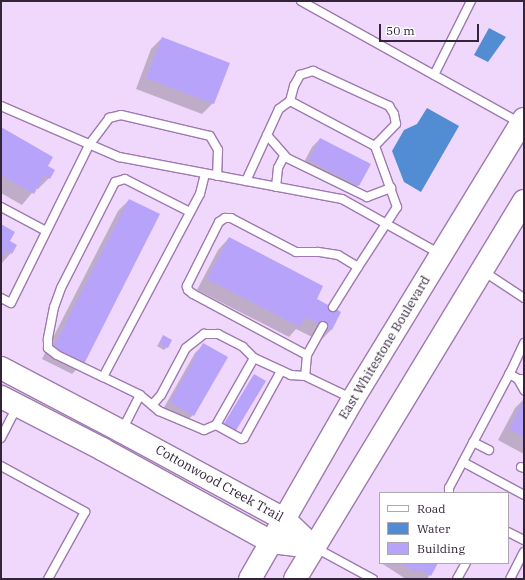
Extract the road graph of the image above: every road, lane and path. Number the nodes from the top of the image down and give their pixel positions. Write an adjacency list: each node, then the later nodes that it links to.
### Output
1 (301, 1): 3 (lane)
2 (471, 1): 3 (lane)
3 (434, 75): 6 (lane)
4 (290, 101): 7 (lane); 9 (lane); 9 (lane)
5 (1, 106): 8 (lane)
6 (523, 121): 21 (main road, East Whitestone Boulevard)
7 (267, 135): 10 (lane); 13 (lane)
8 (89, 145): 11 (lane); 12 (lane); 20 (lane)
9 (375, 146): 15 (lane)
10 (284, 156): 14 (lane); 15 (lane)
11 (206, 174): 12 (lane); 18 (lane)
12 (217, 176): 13 (lane)
13 (246, 181): 14 (lane)
14 (276, 187): 19 (lane)
15 (391, 188): 19 (lane)
16 (524, 201): 23 (main road)
17 (1, 207): 20 (lane)
18 (190, 212): 35 (lane); 35 (lane)
19 (388, 224): 21 (lane); 22 (lane)
20 (46, 231): 24 (lane)
21 (442, 255): 39 (main road, East Whitestone Boulevard)
22 (358, 267): 26 (lane); 29 (lane)
23 (482, 270): 25 (lane); 55 (main road)
24 (1, 298)
25 (524, 298)
26 (333, 308)
27 (323, 326): 29 (lane)
28 (524, 343): 33 (lane)
29 (306, 355): 34 (lane)
30 (254, 358): 32 (lane); 41 (lane); 42 (lane)
31 (1, 368): 43 (main road, Cottonwood Creek Trail)
32 (281, 371): 34 (lane); 42 (lane)
33 (509, 374): 36 (lane); 45 (lane)
34 (305, 376): 39 (lane)
35 (103, 377): 38 (lane)
36 (521, 379): 37 (lane)
37 (524, 390)
38 (140, 395): 41 (lane); 43 (lane)
39 (353, 399): 51 (main road, East Whitestone Boulevard)
40 (9, 402): 44 (lane); 54 (main road, Cottonwood Creek Trail)
41 (152, 405): 42 (lane)
42 (216, 425)
43 (121, 431): 51 (main road, Cottonwood Creek Trail)
44 (1, 438)
45 (474, 442): 46 (lane); 47 (lane)
46 (489, 450)
47 (463, 462): 49 (lane); 50 (lane)
48 (1, 466): 58 (lane)
49 (449, 492)
50 (524, 495)
51 (284, 519): 54 (main road, East Whitestone Boulevard); 55 (main road, Cottonwood Creek Trail)
52 (509, 532): 53 (lane)
53 (524, 540)
54 (271, 542): 55 (main road, Cottonwood Creek Trail); 59 (main road, East Whitestone Boulevard)
55 (313, 547): 60 (main road); 61 (lane)
56 (524, 552): 63 (lane)
57 (465, 564): 62 (lane)
58 (48, 579)
59 (250, 579)
60 (295, 579)
61 (373, 579)
62 (457, 579)
63 (510, 579)

